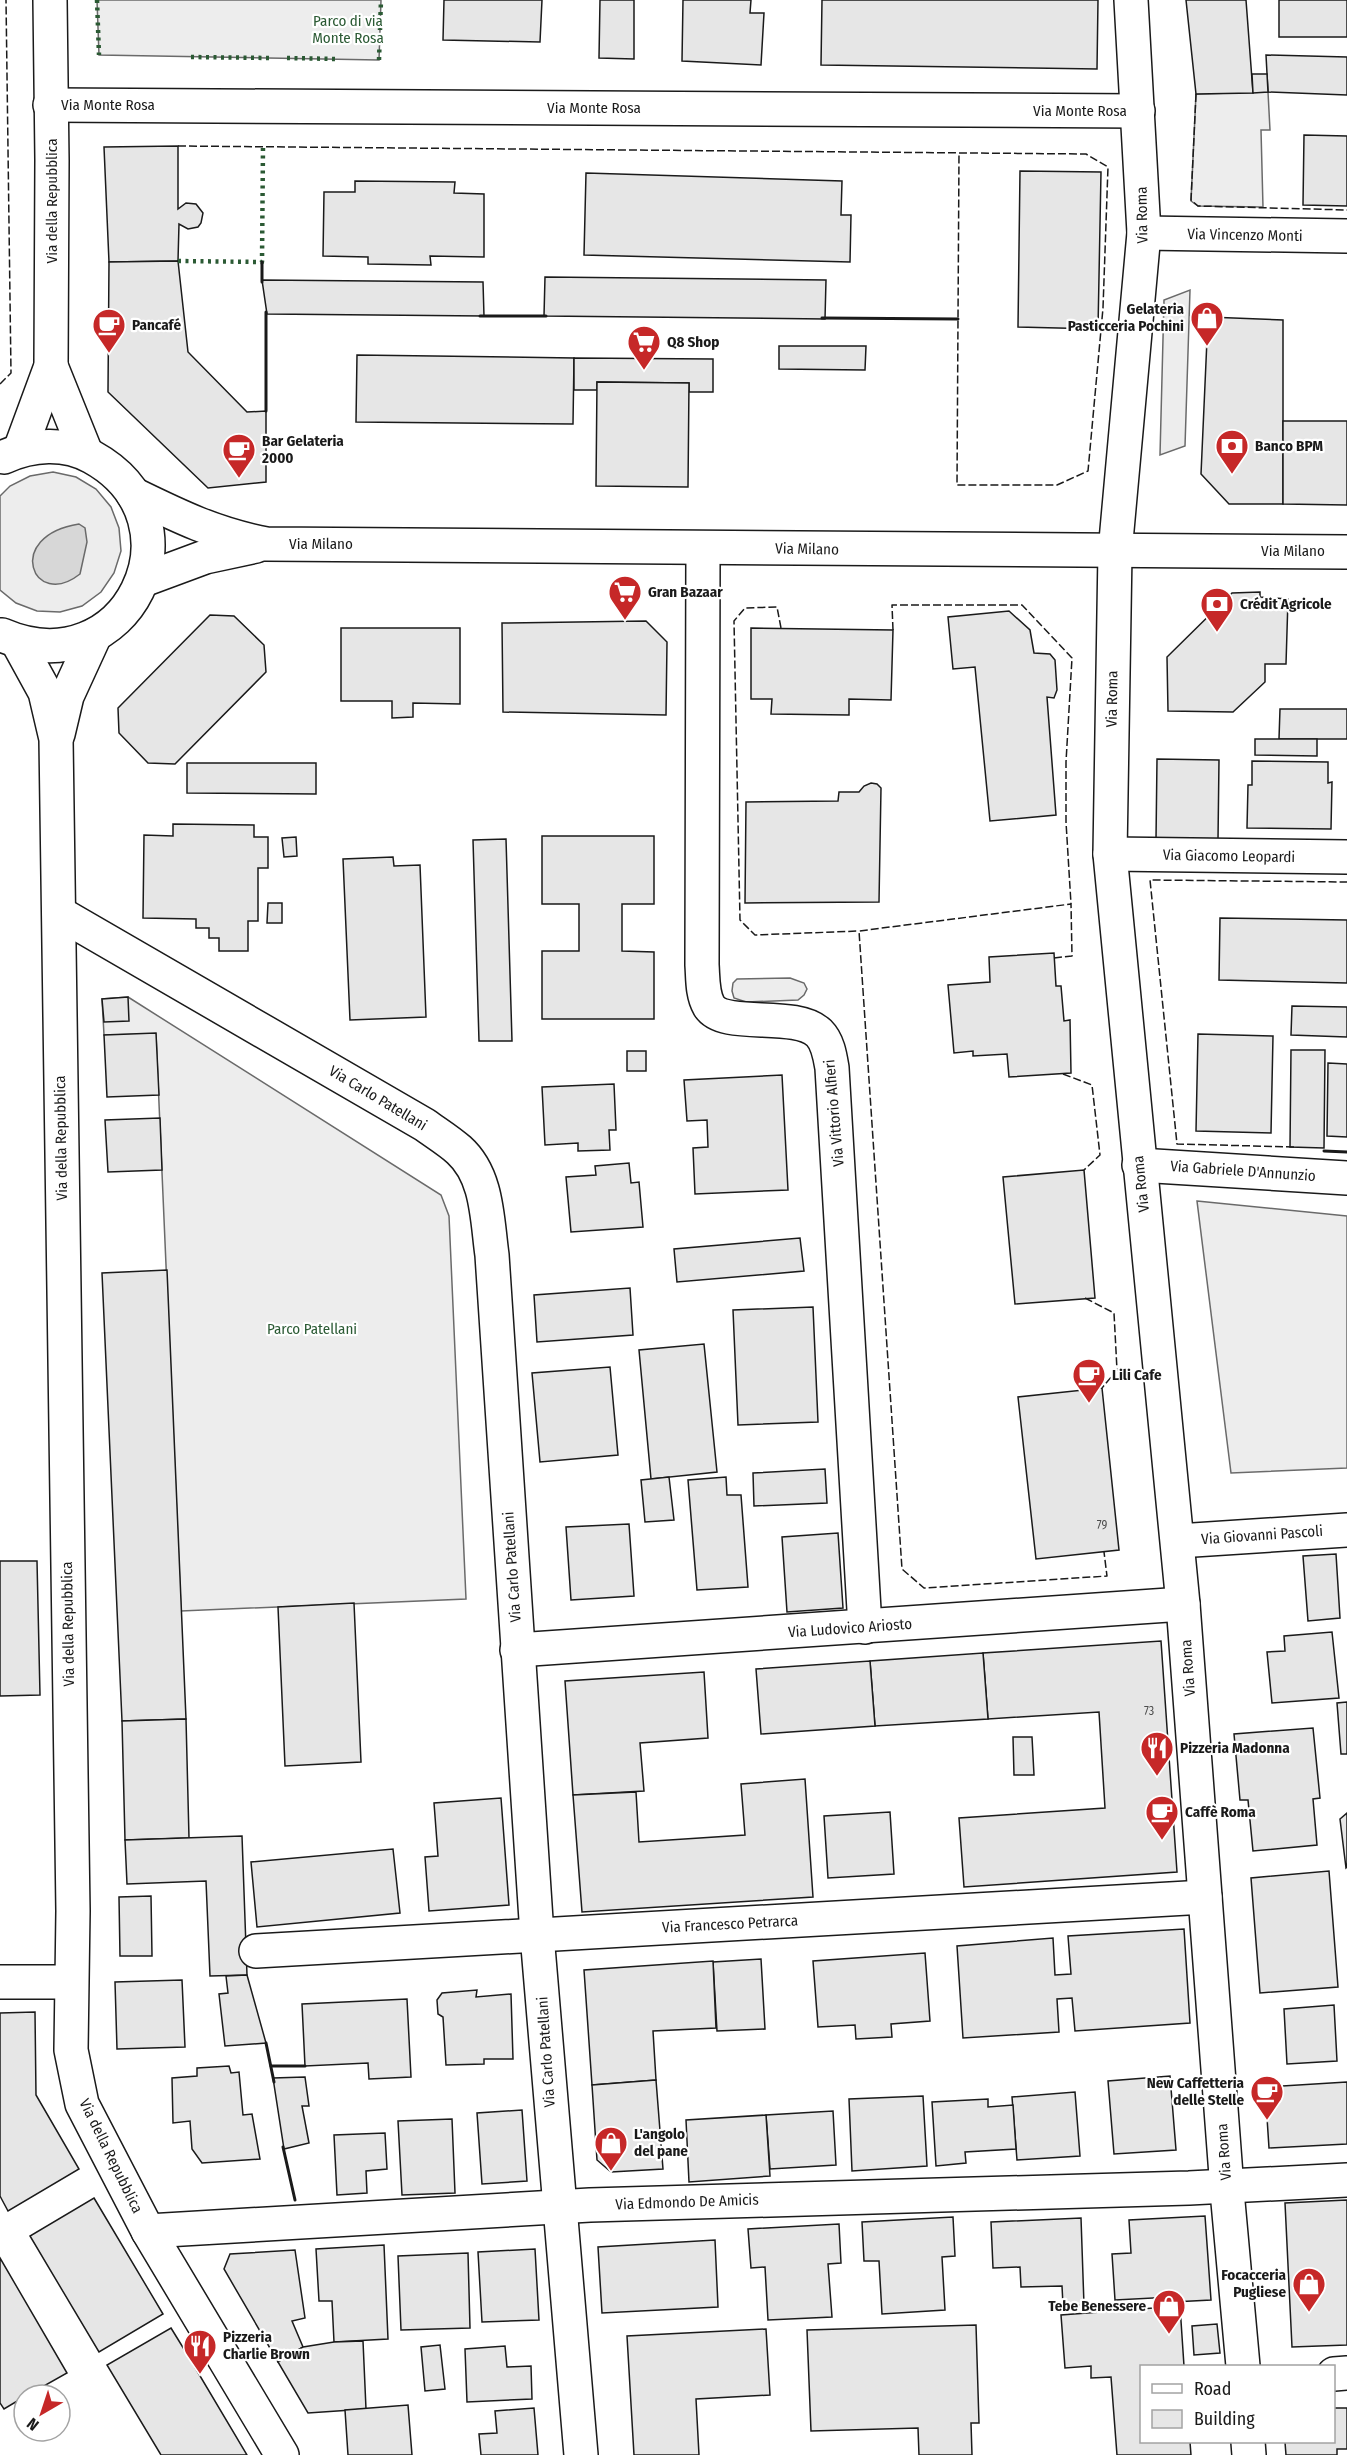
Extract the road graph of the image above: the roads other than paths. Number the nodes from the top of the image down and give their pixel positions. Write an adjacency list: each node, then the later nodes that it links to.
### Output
1 (50, 0): 3 (street, Via della Repubblica)
2 (1131, 0): 4 (street, Via Roma)
3 (50, 105): 4 (street, Via Monte Rosa); 7 (street, Via della Repubblica)
4 (1138, 111): 5 (street, Via Roma)
5 (1144, 233): 6 (street, Via Vincenzo Monti); 13 (street, Via Roma)
6 (1347, 236)
7 (51, 366): 8 (street, Via della Repubblica); 9 (street, Via della Repubblica)
8 (86, 453): 9 (street); 10 (street)
9 (10, 454)
10 (134, 494): 11 (street, Via Milano); 15 (street)
11 (266, 544): 12 (street, Via Milano); 15 (street, Via Milano)
12 (703, 548): 13 (street, Via Milano); 27 (street, Via Vittorio Alfieri)
13 (1115, 552): 14 (street, Via Milano); 19 (street, Via Roma)
14 (1347, 552)
15 (142, 580): 16 (street)
16 (95, 635): 17 (street); 18 (street, Via della Repubblica)
17 (9, 637): 18 (street, Via della Repubblica)
18 (56, 739): 21 (street, Via della Repubblica)
19 (1110, 854): 20 (street, Via Giacomo Leopardi); 22 (street, Via Roma)
20 (1347, 857)
21 (59, 913): 28 (street, Via Carlo Patellani); 33 (street, Via della Repubblica)
22 (1139, 1165): 23 (street, Via Gabriele D'Annunzio); 25 (street, Via Roma)
23 (1347, 1178)
24 (1347, 1530): 25 (street, Via Giovanni Pascoli)
25 (1178, 1541): 26 (street, Via Roma)
26 (1183, 1604): 27 (street, Via Ludovico Ariosto); 29 (street, Via Roma)
27 (865, 1626): 28 (street, Via Ludovico Ariosto)
28 (517, 1650): 30 (street, Via Carlo Patellani)
29 (1205, 1897): 30 (street, Via Francesco Petrarca); 35 (street, Via Roma)
30 (537, 1935): 31 (street, Via Francesco Petrarca); 36 (street, Via Carlo Patellani)
31 (256, 1951)
32 (0, 1982): 33 (street)
33 (71, 1982): 37 (street, Via della Repubblica)
34 (1347, 2180): 35 (street, Via Edmondo De Amicis)
35 (1227, 2187): 36 (street, Via Edmondo De Amicis); 38 (street, Via Roma)
36 (558, 2206): 37 (street, Via Edmondo De Amicis); 40 (street, Via Carlo Patellani)
37 (148, 2231): 39 (street, Via della Repubblica)
38 (1243, 2365)
39 (282, 2455)
40 (581, 2455)

